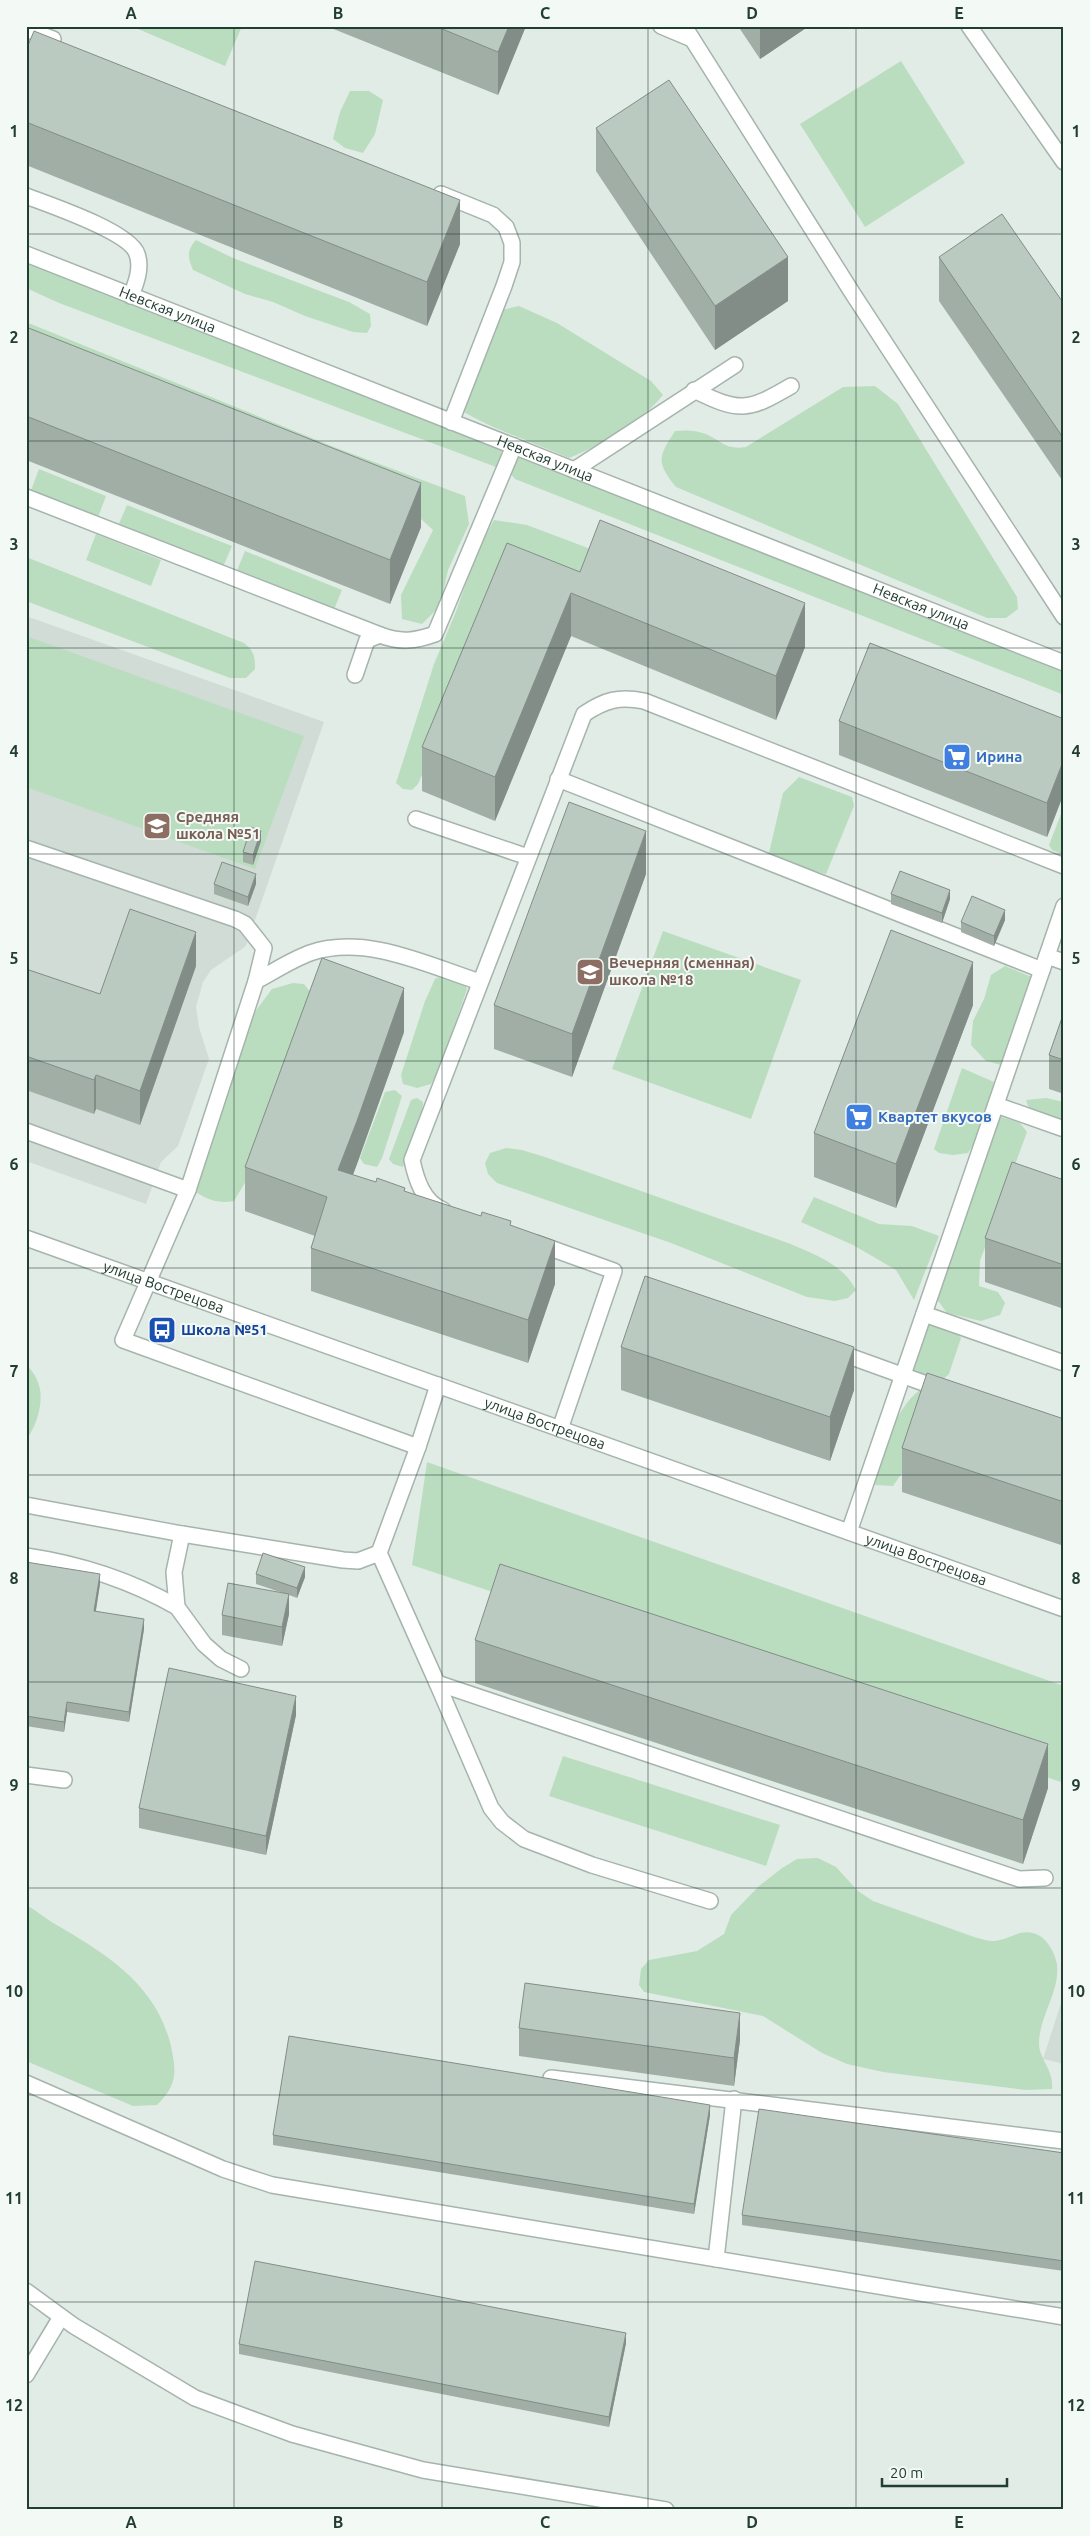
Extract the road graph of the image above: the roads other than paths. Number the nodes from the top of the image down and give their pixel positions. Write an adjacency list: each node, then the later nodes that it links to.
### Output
1 (661, 26): 4 (street)
2 (968, 26): 6 (street)
3 (26, 29): 5 (street)
4 (688, 33): 18 (street)
5 (62, 43)
6 (1064, 162)
7 (423, 187): 14 (street)
8 (26, 196): 10 (street)
9 (26, 254): 10 (street, Невская улица)
10 (131, 296): 14 (street, Невская улица)
11 (735, 365): 13 (street)
12 (792, 386): 13 (street)
13 (694, 390): 16 (street)
14 (451, 422): 15 (street, Невская улица)
15 (514, 446): 16 (street, Невская улица); 19 (street)
16 (574, 470): 20 (street, Невская улица)
17 (26, 497): 19 (street)
18 (1064, 616)
19 (380, 635): 21 (street)
20 (1064, 663)
21 (355, 675)
22 (558, 779): 25 (street); 26 (street); 29 (street)
23 (416, 819): 25 (street)
24 (26, 848): 30 (street)
25 (528, 857): 31 (street)
26 (1064, 866)
27 (1064, 906): 29 (street)
28 (1064, 962): 29 (street)
29 (1044, 963): 32 (street)
30 (256, 981): 31 (street); 35 (street)
31 (480, 982): 36 (street)
32 (996, 1105): 33 (street); 40 (street)
33 (1064, 1129)
34 (26, 1131): 35 (street)
35 (188, 1190): 39 (street)
36 (455, 1214)
37 (520, 1237): 46 (street)
38 (26, 1238): 39 (street, улица Вострецова)
39 (149, 1280): 44 (street, улица Вострецова); 47 (street)
40 (924, 1314): 42 (street); 43 (street)
41 (819, 1346): 43 (street)
42 (1064, 1363)
43 (903, 1376): 45 (street); 49 (street)
44 (438, 1385): 46 (street, улица Вострецова); 47 (street)
45 (956, 1395)
46 (560, 1430): 49 (street, улица Вострецова)
47 (418, 1447): 51 (street)
48 (26, 1505): 50 (street)
49 (849, 1532): 54 (street, улица Вострецова)
50 (182, 1534): 51 (street); 53 (street)
51 (379, 1553): 56 (street)
52 (26, 1556): 53 (street)
53 (177, 1607): 55 (street)
54 (1064, 1609)
55 (241, 1669)
56 (437, 1683): 59 (street); 60 (street)
57 (26, 1775): 58 (street)
58 (64, 1780)
59 (1045, 1878)
60 (710, 1901)
61 (552, 2078): 63 (street)
62 (26, 2083): 65 (street)
63 (734, 2099): 64 (street); 65 (street)
64 (1064, 2141)
65 (716, 2259): 68 (street)
66 (26, 2291): 67 (street)
67 (61, 2317): 69 (street); 70 (street)
68 (1064, 2317)
69 (26, 2374)
70 (666, 2510)

